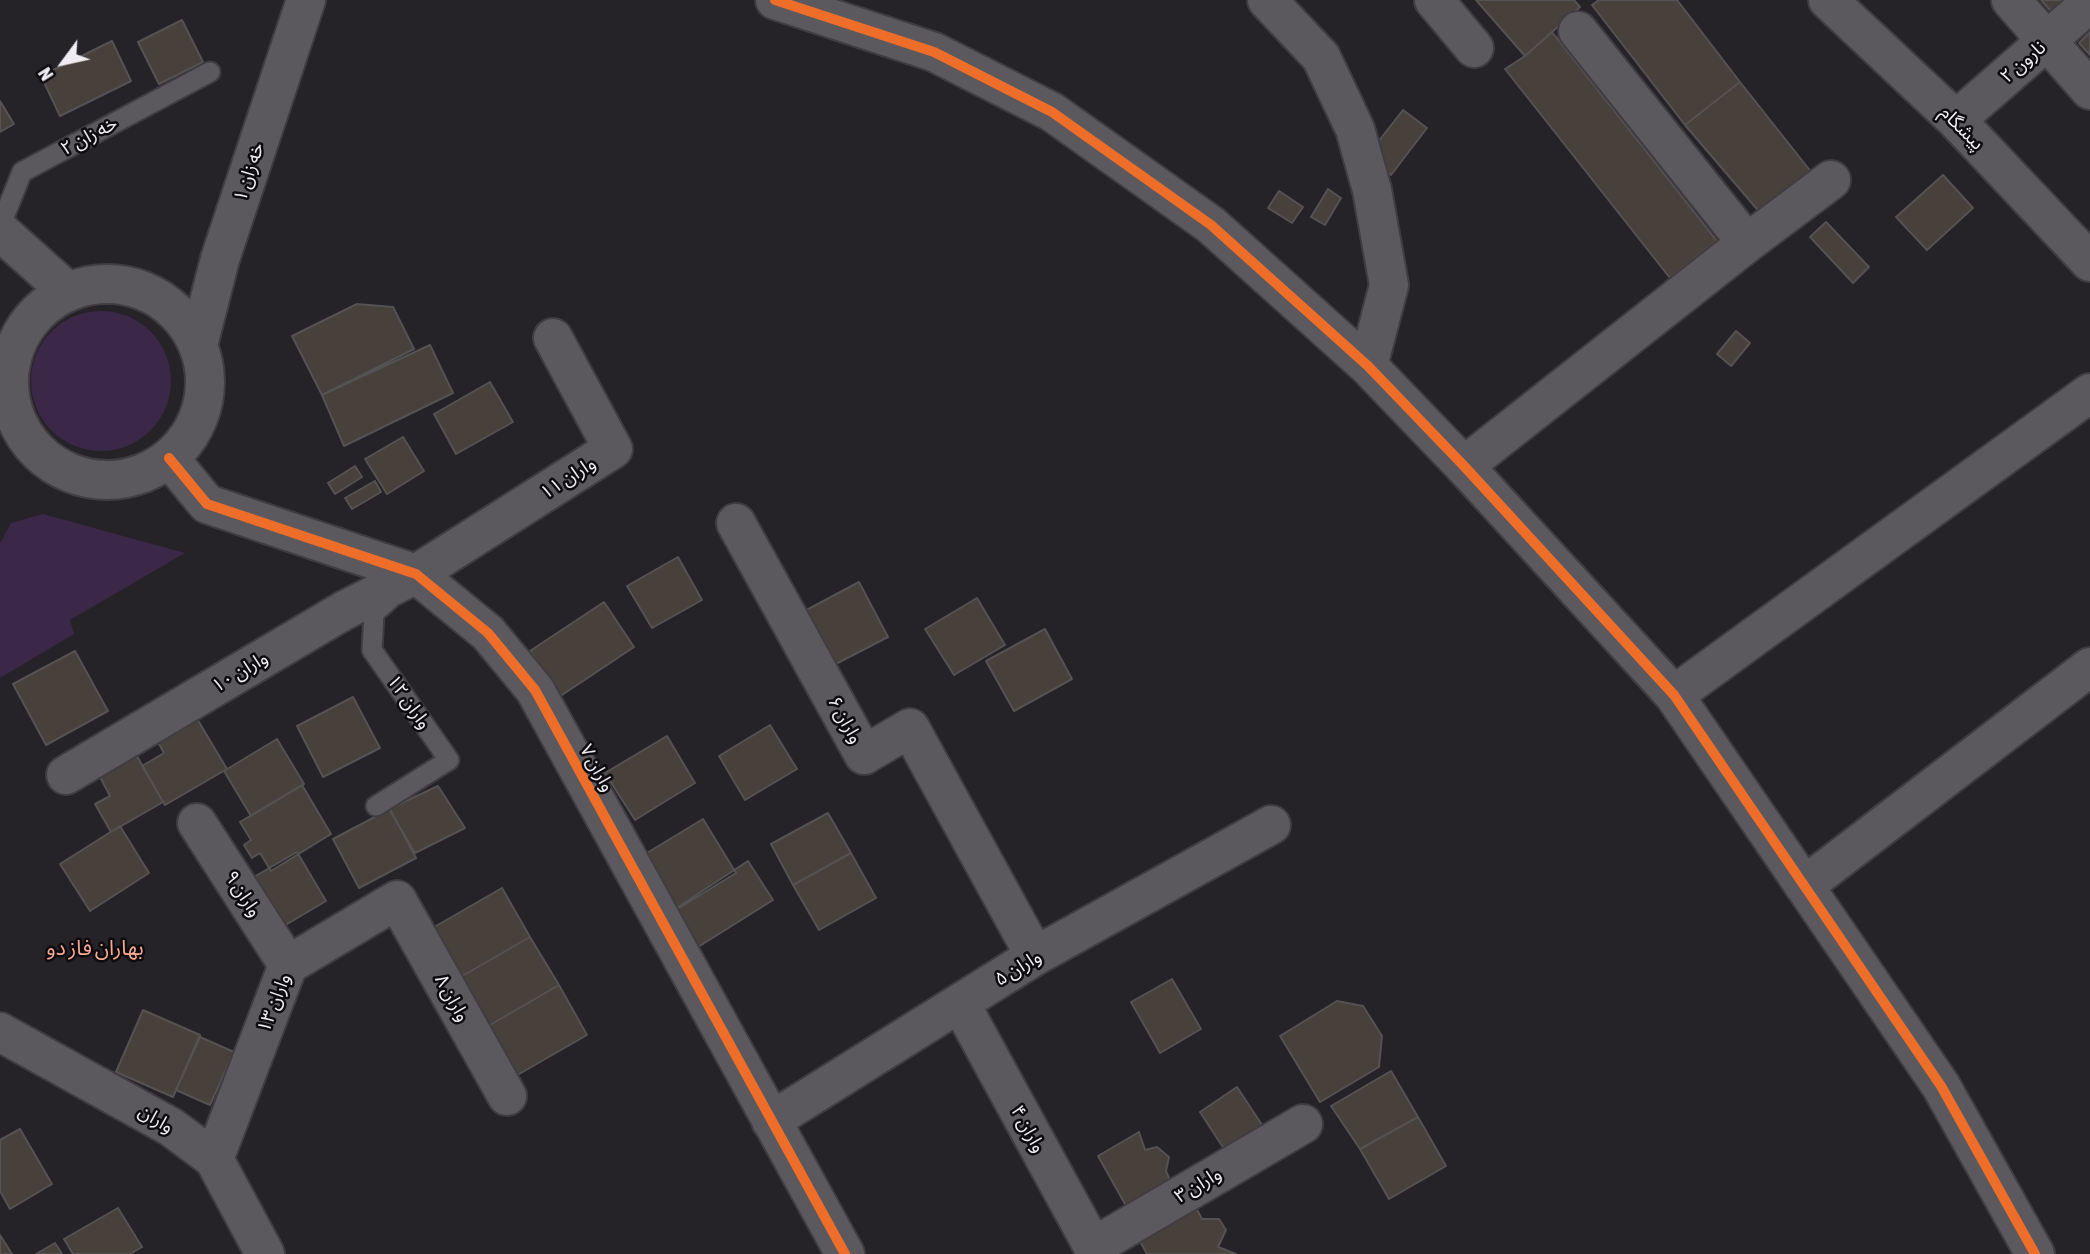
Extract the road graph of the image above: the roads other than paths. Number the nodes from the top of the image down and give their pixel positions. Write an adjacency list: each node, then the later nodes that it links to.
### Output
1 (306, 0): 20 (street, خه زان ۱)
2 (775, 0): 21 (street)
3 (1267, 0): 21 (street)
4 (1434, 0): 10 (street)
5 (1828, 0): 13 (street, پیشگام)
6 (2011, 0): 9 (street)
7 (2090, 3): 9 (street, نارون ۲)
8 (1578, 31): 16 (street)
9 (2048, 41): 12 (street); 13 (street, نارون ۲)
10 (1474, 48)
11 (210, 72): 15 (lane, خه زان ۲)
12 (2090, 90)
13 (1956, 120): 17 (street, پیشگام)
14 (1831, 180): 16 (street)
15 (0, 229): 18 (street)
16 (1747, 243): 25 (street)
17 (2085, 246)
18 (68, 292): 20 (street); 23 (street)
19 (553, 338): 27 (street, واران ۱۱)
20 (198, 345): 24 (street)
21 (1368, 366): 25 (street)
22 (2090, 393): 29 (street)
23 (7, 419): 24 (street)
24 (169, 458): 27 (street, واران ۷)
25 (1464, 466): 29 (street)
26 (736, 523): 36 (street, واران ۶)
27 (416, 574): 30 (street, واران ۱۰); 31 (lane, واران ۱۲); 41 (street, واران ۷)
28 (2090, 667): 34 (street)
29 (1674, 695): 34 (street)
30 (66, 775)
31 (376, 806)
32 (197, 823): 37 (street, واران ۹)
33 (1271, 825): 36 (street, واران ۵)
34 (1804, 886): 47 (street)
35 (397, 900): 37 (street, واران ۱۳); 40 (street, واران ۸)
36 (1035, 956): 38 (street, واران ۵)
37 (288, 965): 43 (street, واران ۱۳)
38 (960, 1003): 41 (street, واران ۵); 44 (street, واران ۴)
39 (0, 1032): 43 (street, واران)
40 (507, 1096)
41 (771, 1121): 46 (street, واران ۷)
42 (1303, 1124): 44 (street, واران ۳)
43 (214, 1159): 45 (street, واران)
44 (1095, 1251)
45 (265, 1254)
46 (845, 1254)
47 (2035, 1254)

